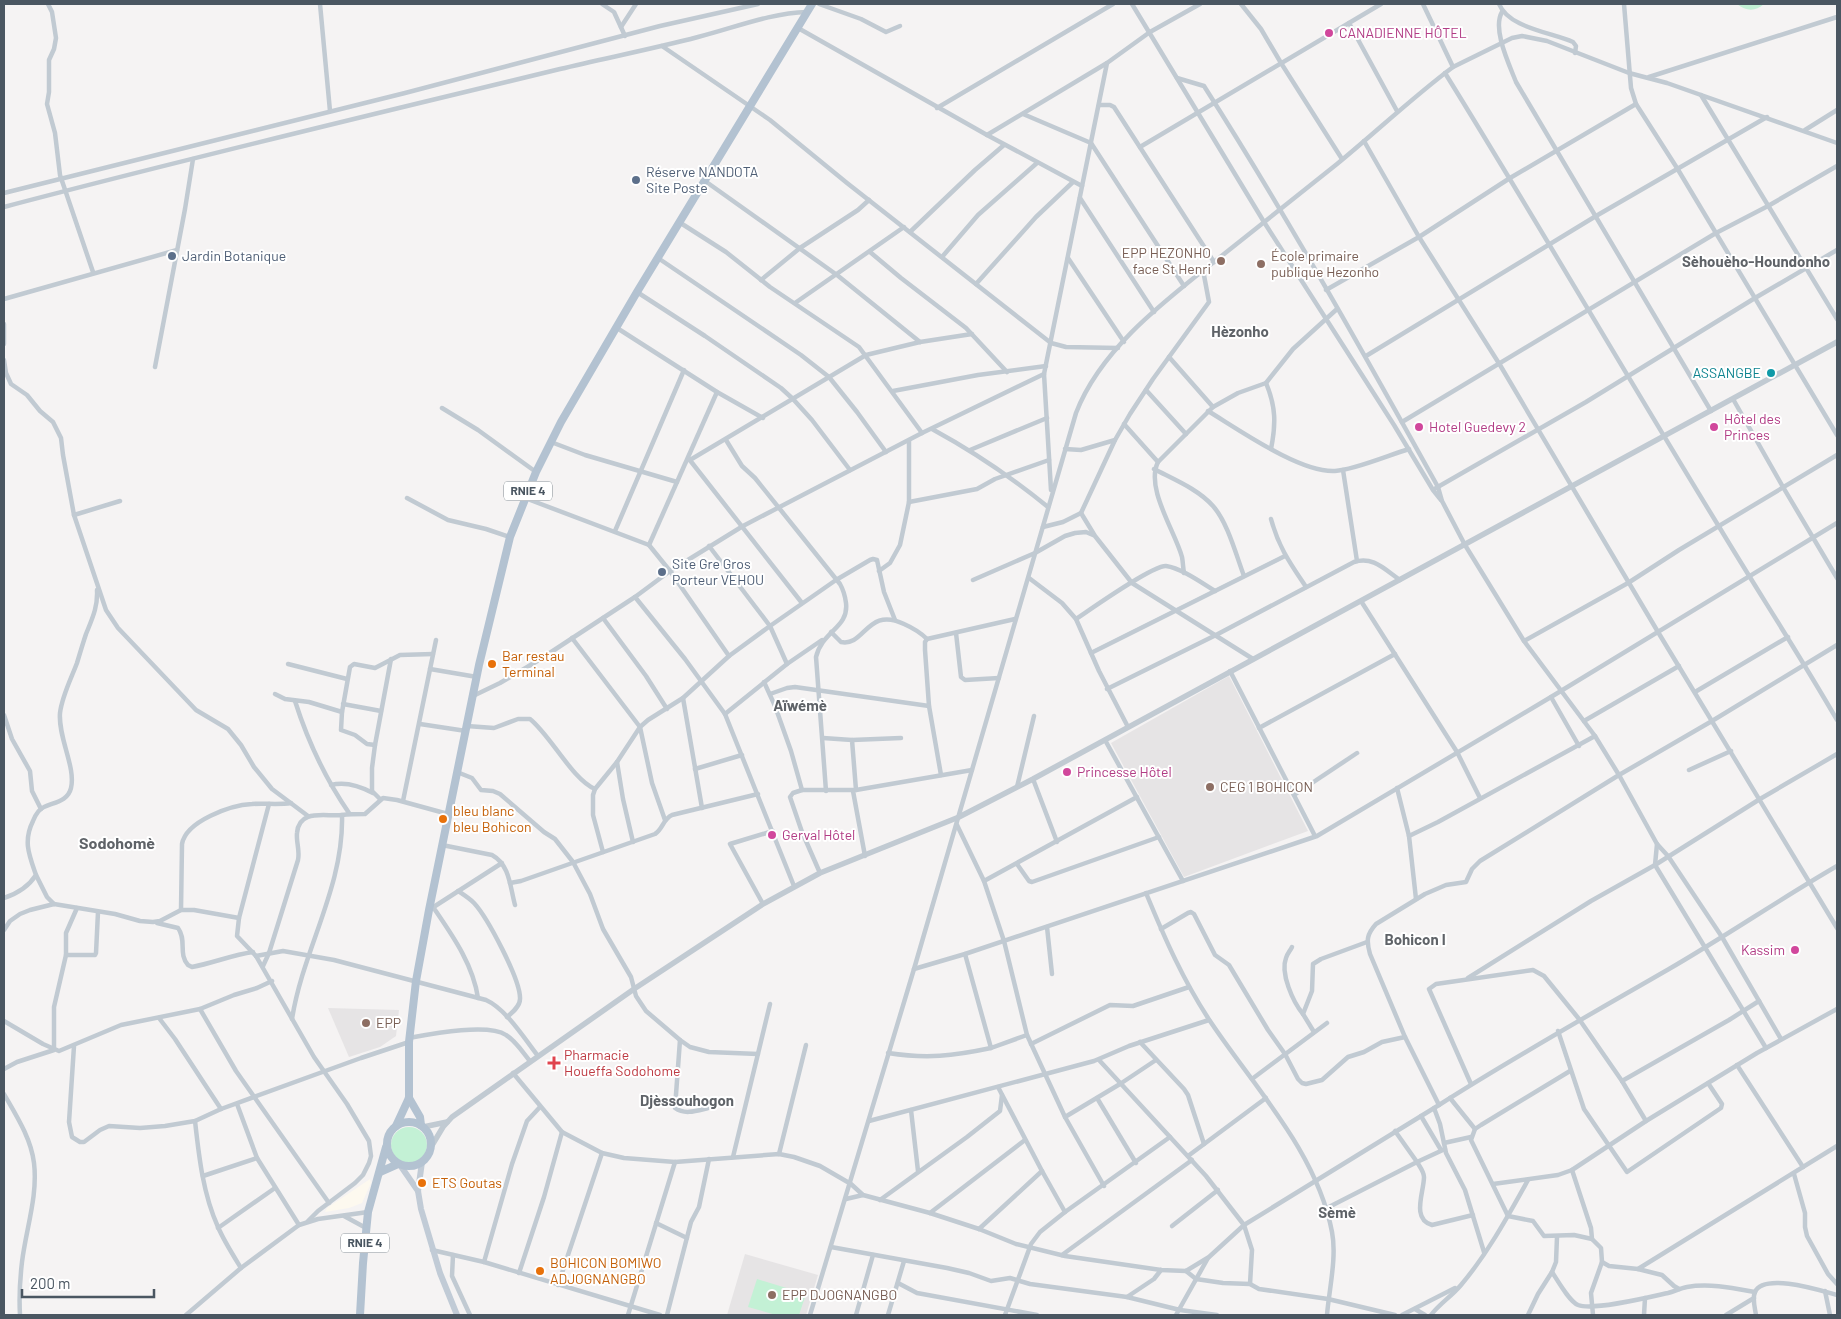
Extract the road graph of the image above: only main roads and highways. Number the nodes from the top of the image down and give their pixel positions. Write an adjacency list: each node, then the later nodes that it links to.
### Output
1 (812, 4): 2 (main road, RNIE 4)
2 (409, 1098): 3 (main road, RNIE 4); 4 (main road, RNIE 4)
3 (396, 1126): 4 (main road); 5 (main road, RNIE 4)
4 (422, 1126): 6 (main road, RNIE 4)
5 (386, 1147): 7 (main road); 8 (main road, RNIE 4)
6 (422, 1162): 7 (main road); 9 (main road)
7 (399, 1164): 8 (main road); 9 (main road)
8 (380, 1172): 10 (main road, RNIE 4)
9 (418, 1191): 11 (main road)
10 (360, 1315)
11 (457, 1315)

